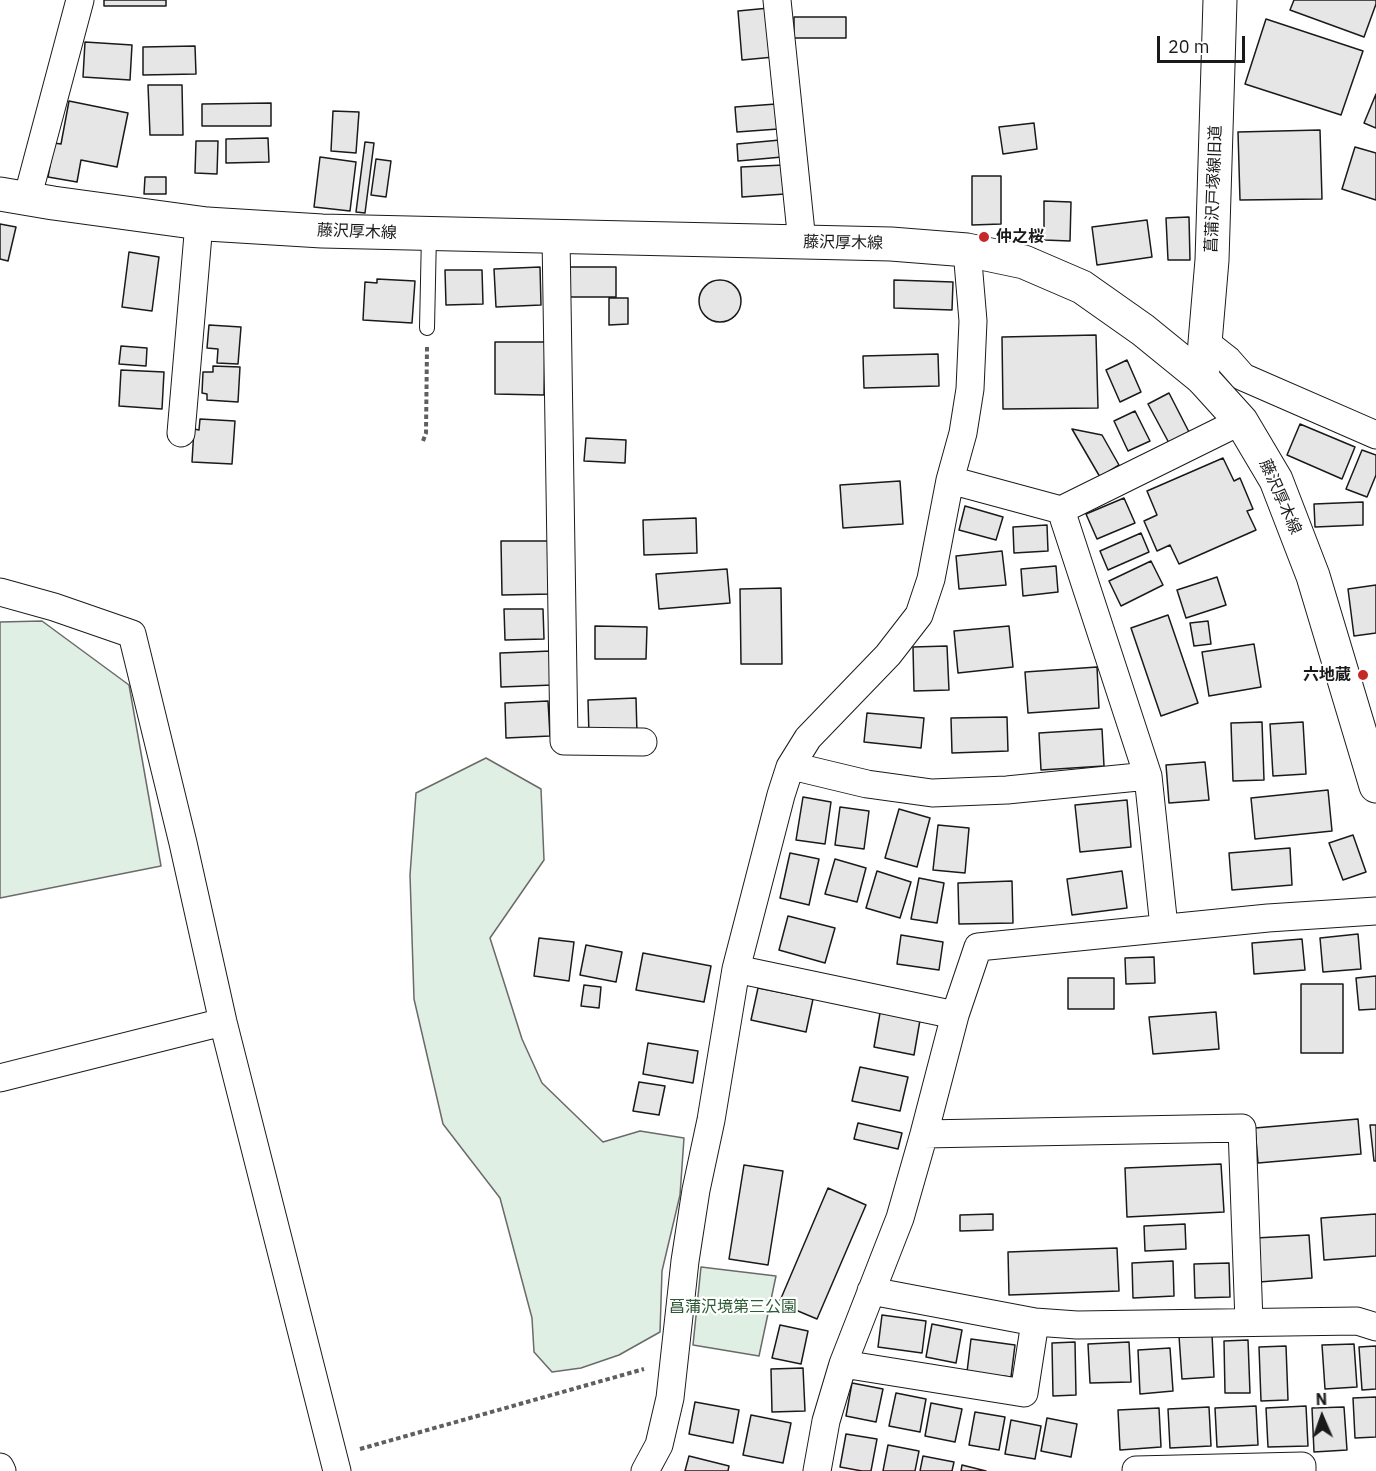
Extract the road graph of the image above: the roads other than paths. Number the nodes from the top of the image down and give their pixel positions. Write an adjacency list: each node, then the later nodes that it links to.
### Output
1 (80, 0): 4 (street)
2 (777, 0): 8 (street)
3 (1220, 0): 11 (main road, 菖蒲沢戸塚線旧道)
4 (13, 196): 5 (main road, 藤沢厚木線)
5 (199, 223): 6 (main road, 藤沢厚木線); 14 (street)
6 (429, 234): 7 (main road, 藤沢厚木線); 10 (lane)
7 (556, 237): 8 (main road, 藤沢厚木線); 19 (street)
8 (802, 242): 9 (main road, 藤沢厚木線)
9 (967, 250): 12 (main road, 藤沢厚木線); 16 (street)
10 (427, 328)
11 (1205, 342): 12 (main road, 菖蒲沢戸塚線旧道); 15 (street)
12 (1202, 378): 13 (main road, 藤沢厚木線)
13 (1241, 421): 17 (street); 22 (main road, 藤沢厚木線)
14 (181, 433)
15 (1376, 435)
16 (950, 480): 17 (street); 20 (street)
17 (1061, 510): 21 (street)
18 (0, 592): 27 (street)
19 (643, 742)
20 (792, 766): 21 (street); 25 (street)
21 (1148, 776): 24 (street)
22 (1376, 786)
23 (1376, 911): 24 (street)
24 (1164, 927): 26 (street)
25 (736, 969): 26 (street); 36 (street)
26 (955, 1015): 29 (street)
27 (223, 1022): 28 (street); 35 (street)
28 (0, 1077)
29 (924, 1134): 30 (street); 32 (street)
30 (872, 1291): 31 (street); 34 (street)
31 (1035, 1322): 32 (street); 34 (street)
32 (1249, 1323): 33 (street)
33 (1376, 1327)
34 (843, 1364): 37 (street)
35 (335, 1464)
36 (645, 1471)
37 (817, 1471)
38 (1136, 1471): 39 (street)
39 (1302, 1471)

